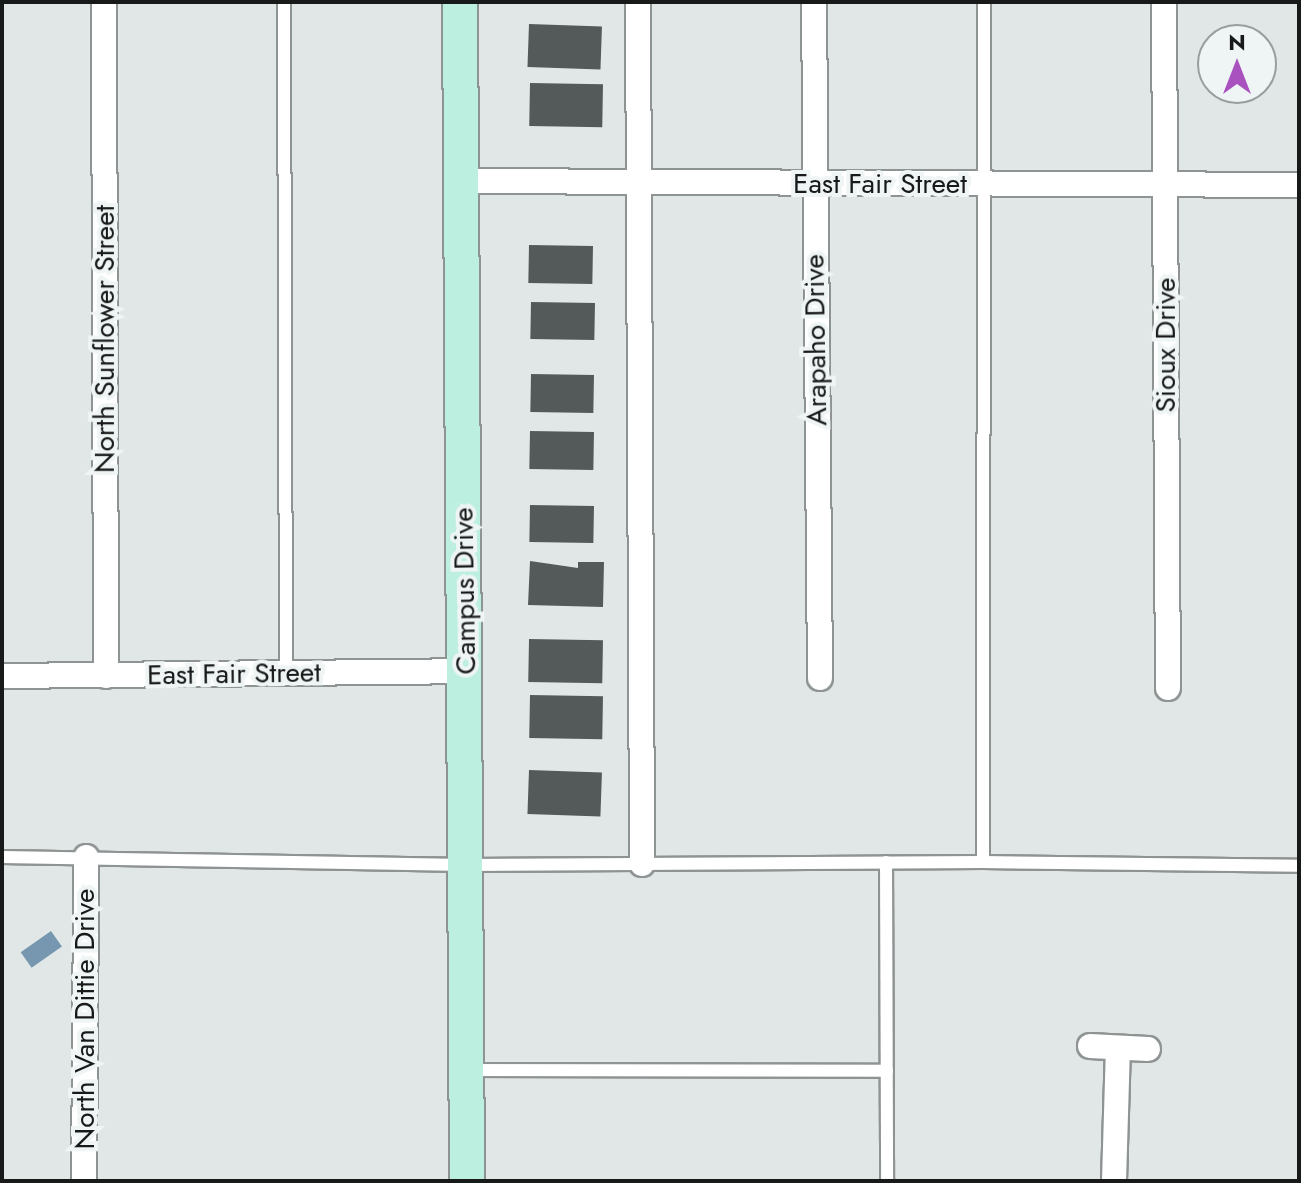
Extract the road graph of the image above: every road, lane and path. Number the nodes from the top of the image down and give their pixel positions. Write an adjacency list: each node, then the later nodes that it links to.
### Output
1 (104, 2): 17 (street, North Sunflower Street)
2 (284, 2): 15 (lane)
3 (460, 2): 8 (main road, Campus Drive)
4 (638, 2): 9 (street)
5 (814, 2): 10 (street, Arapaho Drive)
6 (984, 2): 11 (lane)
7 (1164, 2): 12 (street, Sioux Drive)
8 (460, 181): 9 (street, East Fair Street); 14 (main road, Campus Drive)
9 (637, 182): 10 (street, East Fair Street); 24 (street)
10 (815, 183): 11 (street, East Fair Street); 18 (street, Arapaho Drive)
11 (986, 184): 12 (street, East Fair Street); 23 (lane)
12 (1165, 185): 13 (street, East Fair Street); 19 (street, Sioux Drive)
13 (1299, 185)
14 (466, 671): 15 (street, East Fair Street); 25 (main road, Campus Drive)
15 (286, 674): 17 (street, East Fair Street)
16 (2, 676): 17 (street, East Fair Street)
17 (106, 676)
18 (820, 678)
19 (1168, 688)
20 (2, 857): 21 (lane)
21 (86, 857): 25 (lane); 32 (street, North Van Dittie Drive)
22 (886, 862): 23 (lane); 24 (lane); 31 (lane)
23 (983, 862): 26 (lane)
24 (642, 864): 25 (lane)
25 (466, 865): 30 (main road, Campus Drive)
26 (1299, 866)
27 (1090, 1046): 28 (street)
28 (1118, 1048): 29 (street); 35 (street)
29 (1148, 1049)
30 (467, 1070): 31 (lane); 33 (main road, Campus Drive)
31 (887, 1071): 34 (lane)
32 (84, 1181)
33 (467, 1181)
34 (887, 1181)
35 (1114, 1181)

